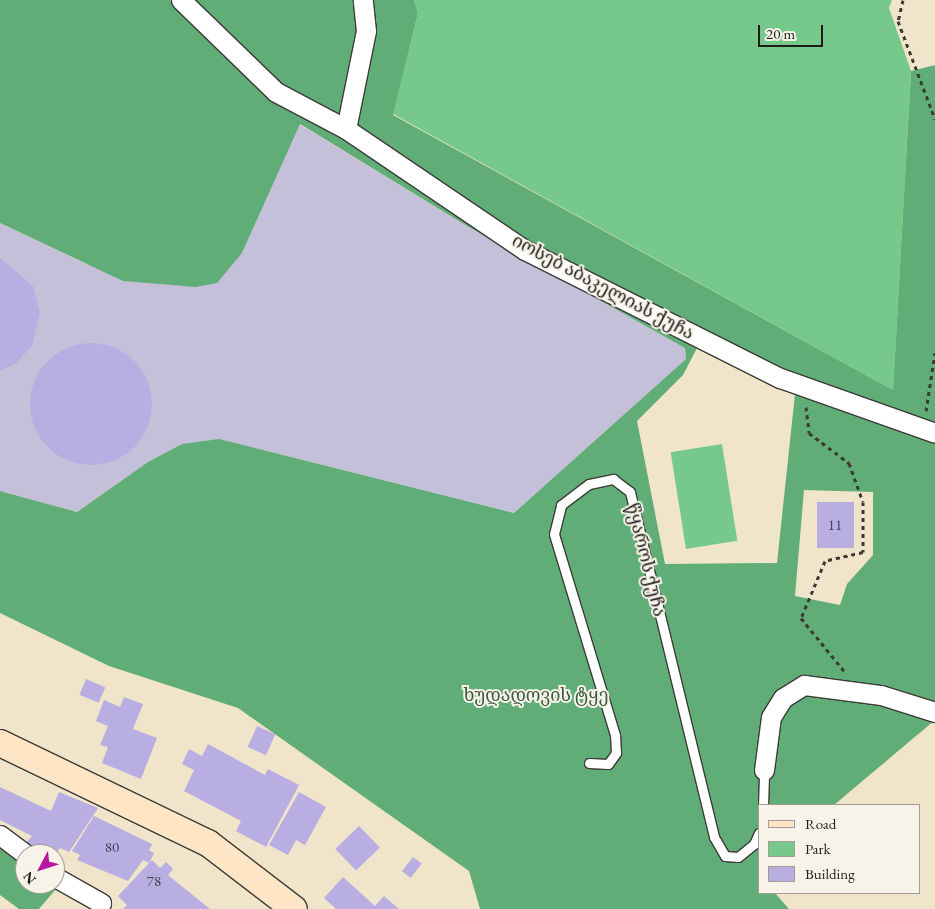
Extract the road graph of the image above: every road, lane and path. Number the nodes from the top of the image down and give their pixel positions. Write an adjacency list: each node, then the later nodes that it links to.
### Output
1 (181, 0): 5 (street, იოსებ აბაკელიას ქუჩა)
2 (364, 0): 5 (street)
3 (903, 0): 4 (path)
4 (935, 118)
5 (346, 129): 7 (street, იოსებ აბაკელიას ქუჩა)
6 (935, 353): 8 (path)
7 (804, 387): 8 (street, იოსებ აბაკელიას ქუჩა); 9 (path)
8 (929, 431)
9 (860, 690): 10 (street); 13 (street)
10 (935, 712)
11 (0, 743): 20 (main road)
12 (589, 763): 16 (lane, წყაროს ქუჩა)
13 (764, 770): 14 (lane)
14 (763, 804)
15 (0, 835): 17 (street)
16 (758, 835)
17 (15, 846)
18 (65, 883): 19 (street)
19 (101, 903)
20 (294, 909)

